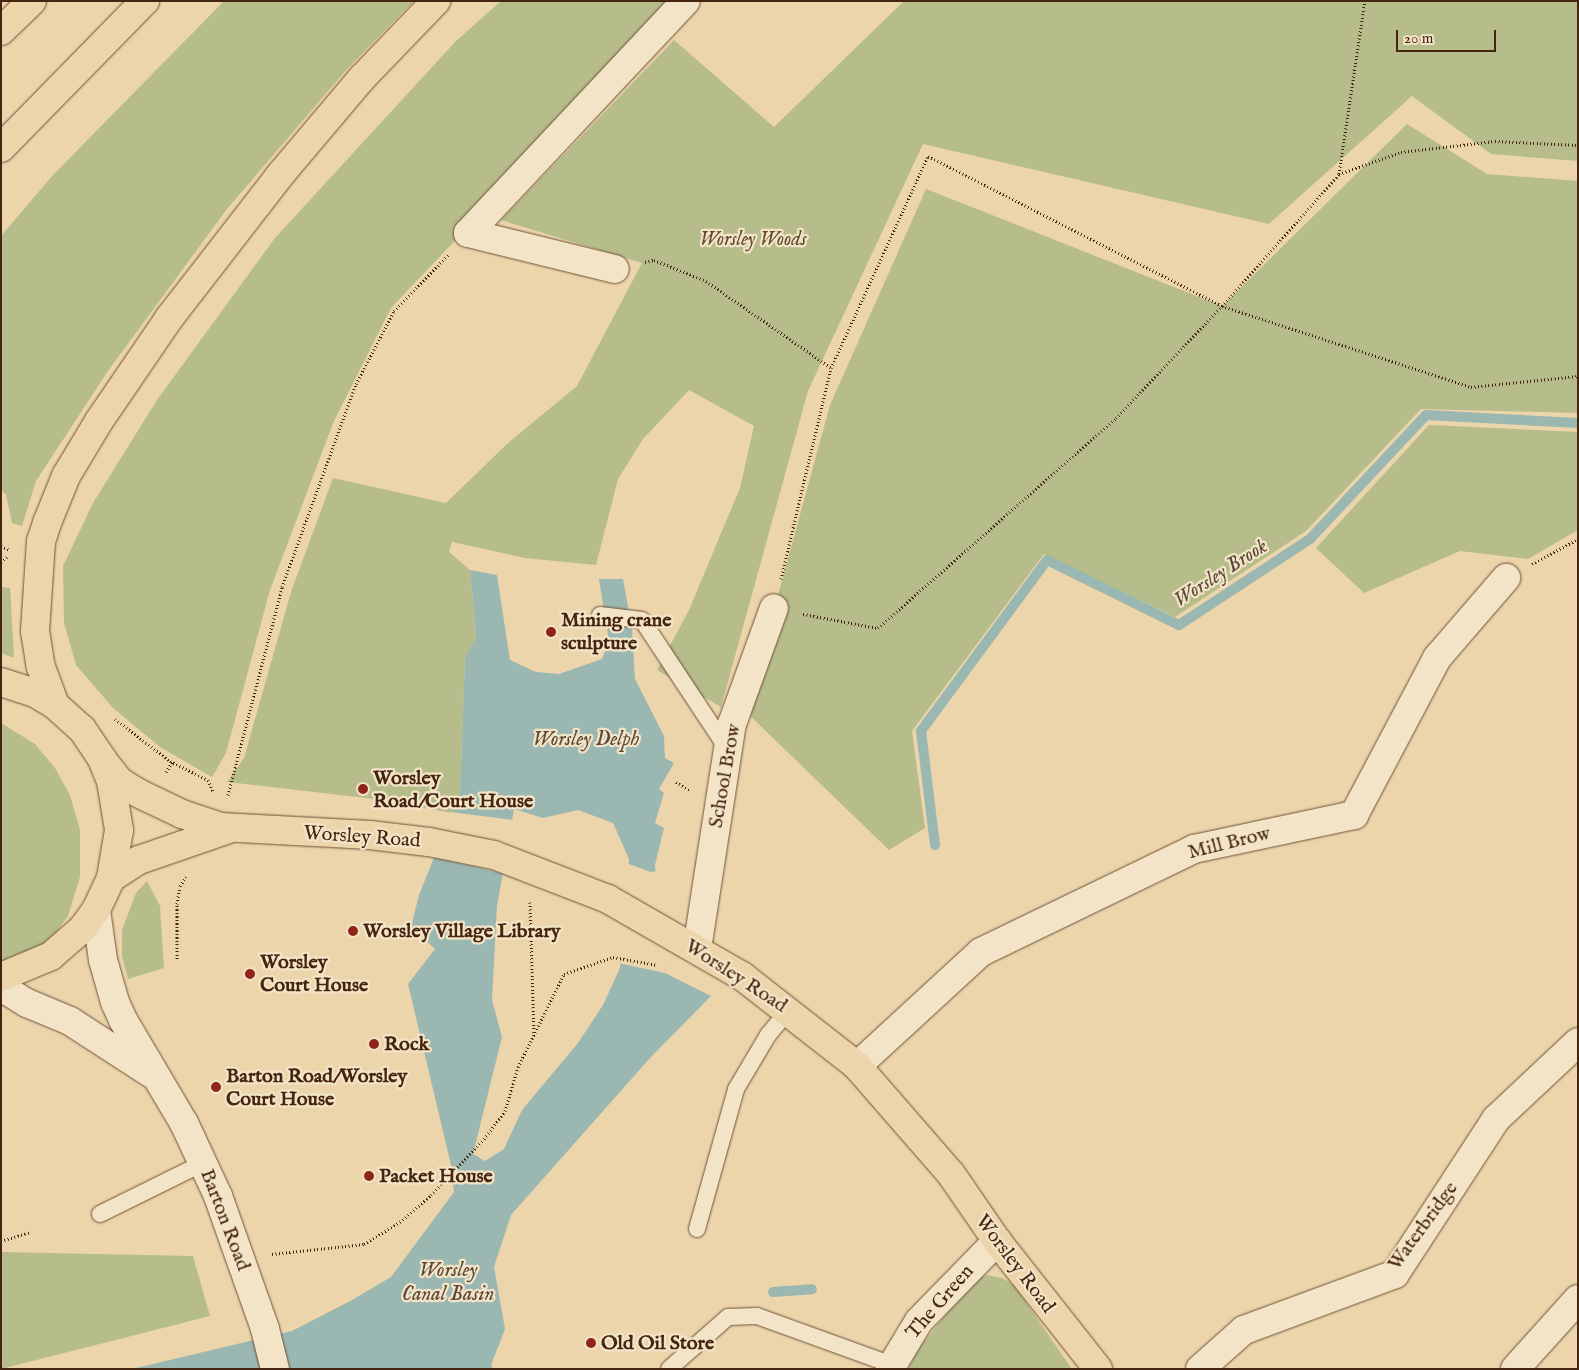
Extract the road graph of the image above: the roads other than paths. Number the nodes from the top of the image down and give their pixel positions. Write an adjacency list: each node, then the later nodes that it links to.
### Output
1 (32, 1): 5 (main road)
2 (144, 1): 6 (main road)
3 (436, 1): 12 (main road)
4 (686, 1): 7 (street)
5 (1, 32)
6 (1, 148)
7 (615, 269)
8 (1506, 578): 23 (street, Mill Brow)
9 (774, 608): 13 (street, School Brow)
10 (600, 615): 13 (lane)
11 (1, 682): 12 (main road)
12 (55, 706): 14 (main road)
13 (728, 750): 18 (street, School Brow)
14 (102, 759): 15 (main road, Worsley Road); 16 (main road)
15 (229, 829): 16 (main road, Worsley Road); 18 (main road, Worsley Road)
16 (111, 878): 17 (main road)
17 (96, 910): 19 (main road); 24 (street, Barton Road)
18 (697, 949): 21 (main road, Worsley Road)
19 (1, 977)
20 (1, 987): 24 (street, Barton Road)
21 (789, 1010): 23 (main road, Worsley Road); 27 (lane)
22 (1578, 1042): 34 (street, Waterbridge)
23 (857, 1066): 28 (main road, Worsley Road)
24 (157, 1078): 25 (street, Barton Road)
25 (203, 1163): 26 (lane); 31 (street, Barton Road)
26 (100, 1214)
27 (698, 1229)
28 (997, 1241): 30 (street, The Green); 33 (main road, Worsley Road)
29 (1578, 1299): 35 (street)
30 (891, 1367): 32 (lane)
31 (275, 1369)
32 (669, 1369)
33 (1098, 1369)
34 (1200, 1369)
35 (1515, 1369)

